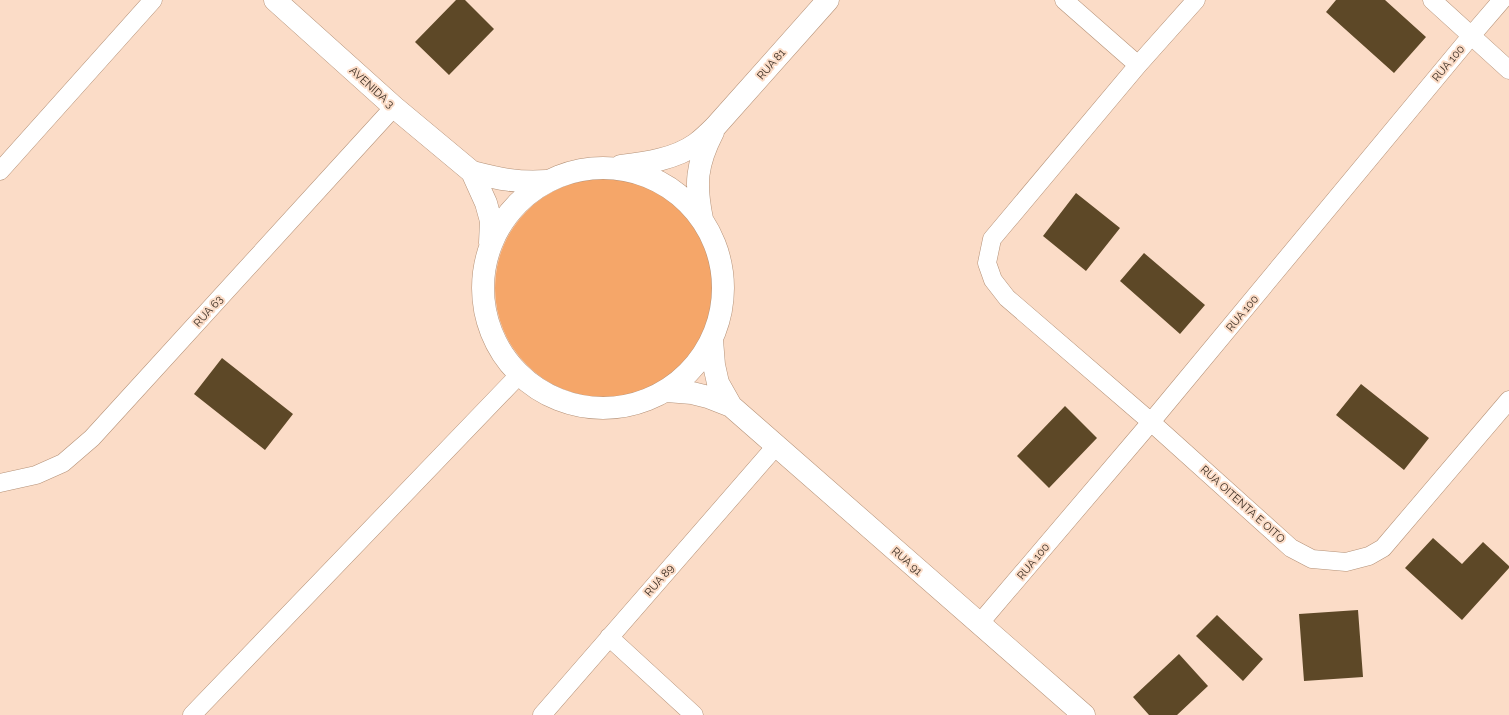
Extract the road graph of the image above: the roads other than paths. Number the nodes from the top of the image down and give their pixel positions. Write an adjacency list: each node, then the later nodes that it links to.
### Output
1 (154, 0): 14 (street)
2 (275, 0): 11 (street, AVENIDA 3)
3 (828, 0): 12 (street, RUA 81)
4 (1064, 0): 9 (street)
5 (1196, 0): 9 (street, RUA OITENTA E OITO)
6 (1432, 0): 8 (street)
7 (1502, 0): 8 (street, RUA 100)
8 (1471, 36): 10 (street); 24 (street, RUA 100)
9 (1138, 65): 24 (street, RUA OITENTA E OITO)
10 (1509, 70)
11 (394, 107): 15 (street, AVENIDA 3); 26 (street, RUA 63)
12 (715, 127): 13 (street); 17 (street)
13 (607, 168): 16 (street); 17 (street)
14 (0, 171)
15 (472, 172): 16 (street); 18 (street)
16 (546, 181): 18 (street)
17 (702, 220): 19 (street)
18 (490, 243): 20 (street)
19 (712, 340): 21 (street); 22 (street)
20 (519, 375): 21 (street); 29 (street)
21 (667, 391): 22 (street)
22 (731, 406): 25 (street, RUA 91)
23 (1506, 408): 24 (street, RUA OITENTA E OITO)
24 (1151, 422): 27 (street, RUA 100)
25 (776, 446): 27 (street, RUA 91); 28 (street, RUA 89)
26 (0, 483)
27 (980, 624): 32 (street, RUA 91)
28 (609, 637): 30 (street, RUA 89); 31 (street)
29 (192, 715)
30 (542, 715)
31 (694, 715)
32 (1084, 715)

